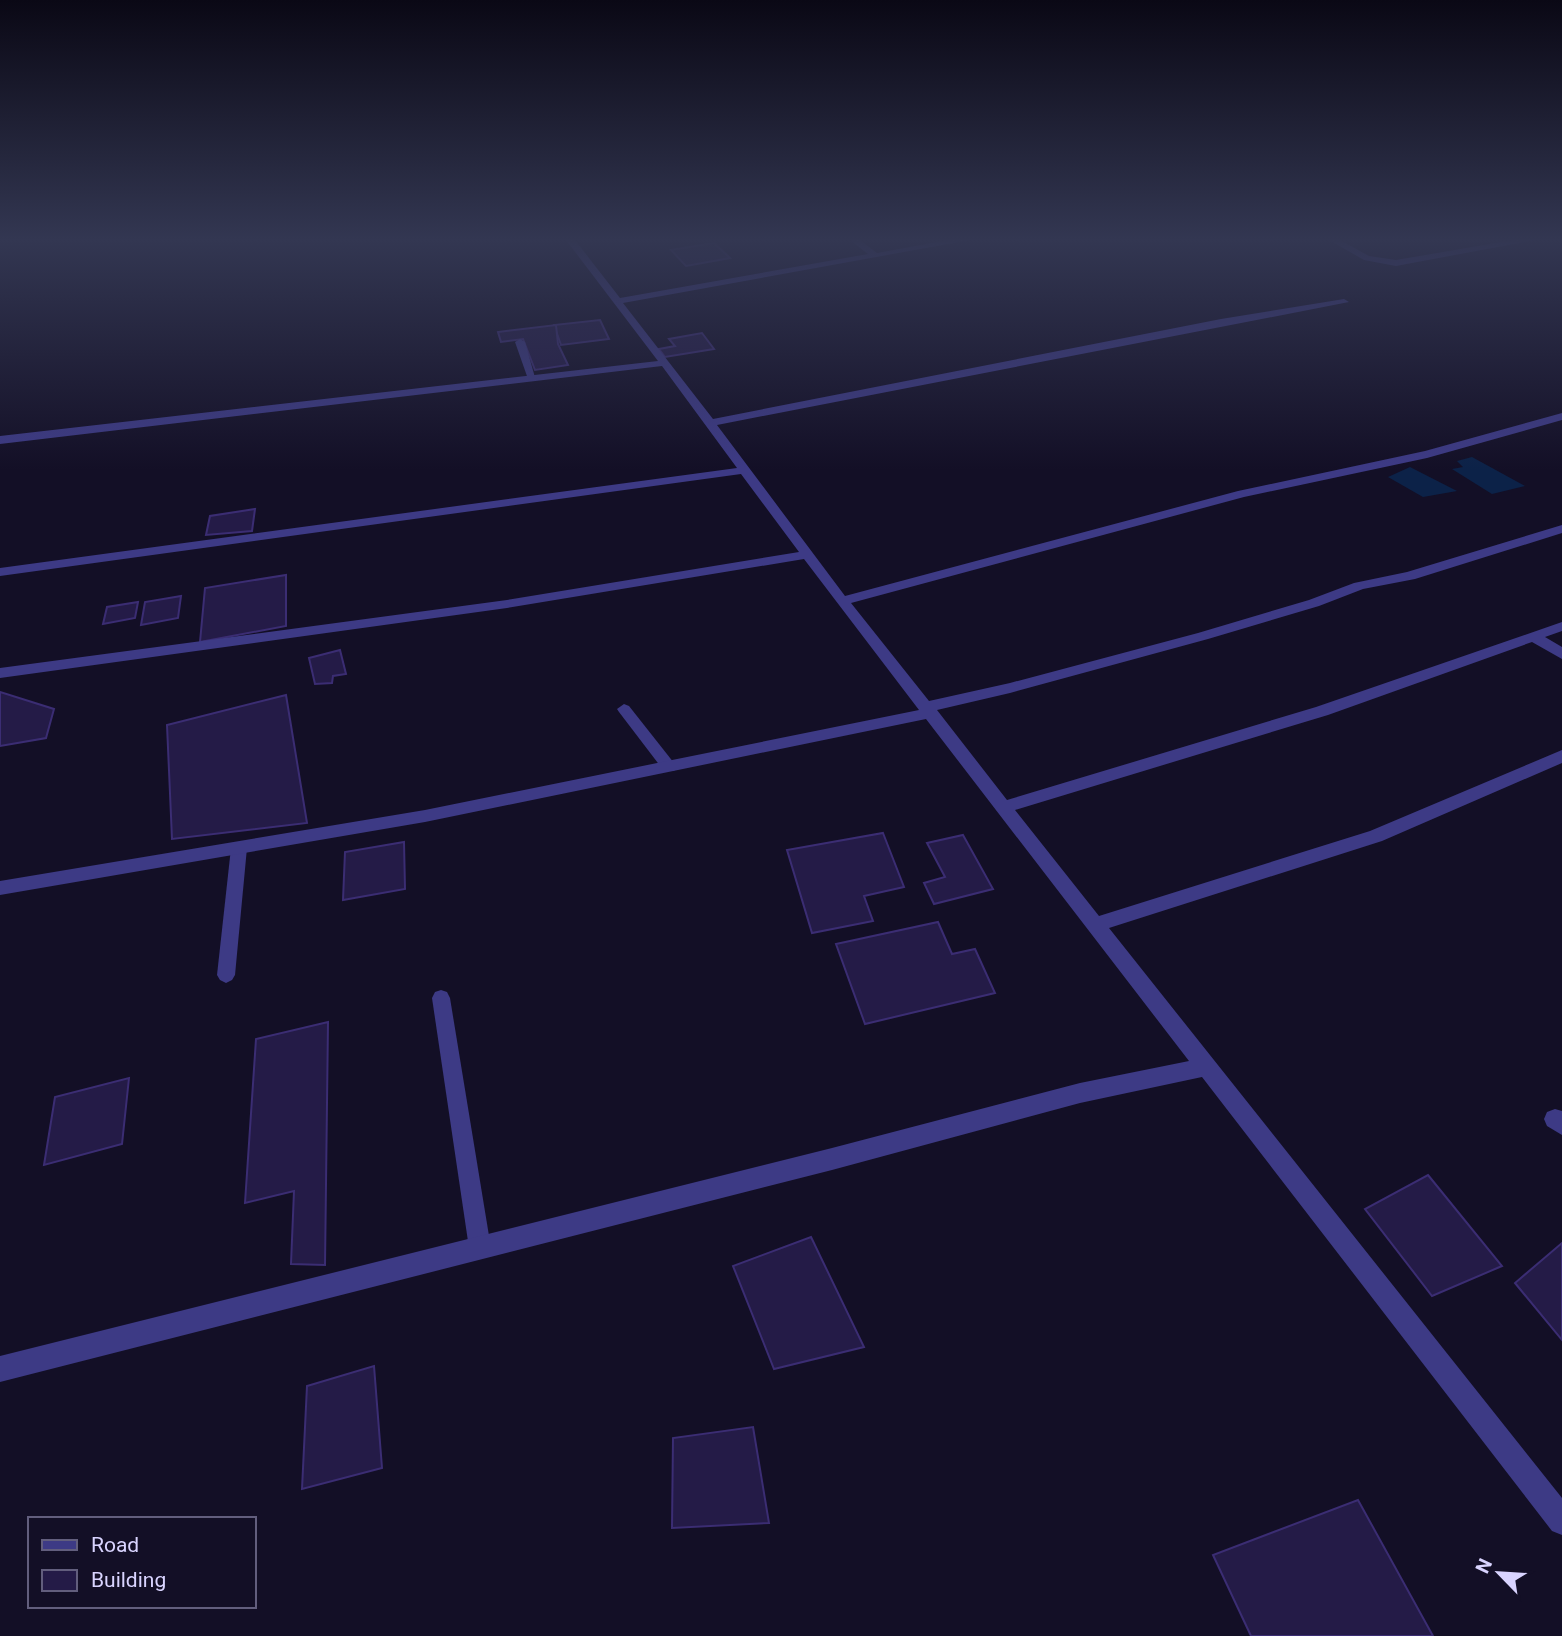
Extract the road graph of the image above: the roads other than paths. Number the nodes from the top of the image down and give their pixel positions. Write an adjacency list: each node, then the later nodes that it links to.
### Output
1 (629, 316): 4 (street)
2 (1256, 316): 7 (street)
3 (520, 342): 5 (lane)
4 (665, 363): 5 (street); 7 (street)
5 (533, 379): 8 (street)
6 (1562, 416): 13 (street)
7 (710, 423): 9 (street)
8 (0, 440)
9 (745, 470): 11 (street); 12 (street)
10 (1562, 529): 19 (street)
11 (806, 555): 13 (street); 17 (street)
12 (0, 572)
13 (842, 601): 19 (street)
14 (1562, 626): 15 (street)
15 (1533, 636): 16 (street); 22 (street)
16 (1562, 654)
17 (0, 673)
18 (624, 709): 21 (lane)
19 (928, 710): 21 (street); 22 (street)
20 (1562, 756): 25 (street)
21 (669, 767): 23 (street)
22 (1004, 807): 25 (street)
23 (239, 848): 24 (street); 26 (lane)
24 (0, 888)
25 (1095, 925): 28 (street)
26 (226, 975)
27 (441, 998): 29 (lane)
28 (1206, 1067): 29 (street); 31 (street)
29 (480, 1248): 30 (street)
30 (0, 1369)
31 (1562, 1521)

